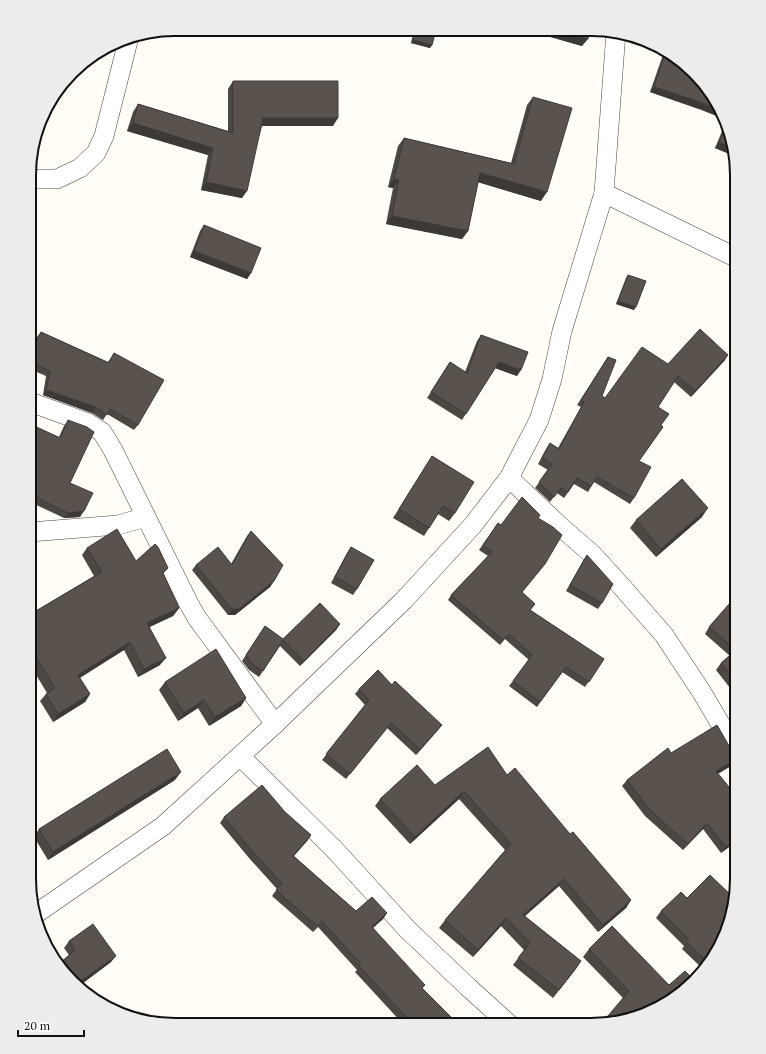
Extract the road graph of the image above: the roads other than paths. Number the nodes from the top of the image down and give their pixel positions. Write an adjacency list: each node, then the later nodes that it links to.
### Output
1 (616, 38): 4 (street)
2 (127, 44): 3 (street)
3 (36, 179)
4 (604, 193): 5 (street); 7 (street)
5 (730, 255)
6 (36, 404): 8 (street)
7 (509, 478): 10 (street); 11 (street)
8 (146, 516): 9 (street); 10 (street)
9 (36, 531)
10 (275, 724): 12 (street)
11 (730, 740)
12 (240, 756): 13 (street); 14 (street)
13 (40, 911)
14 (502, 1018)

